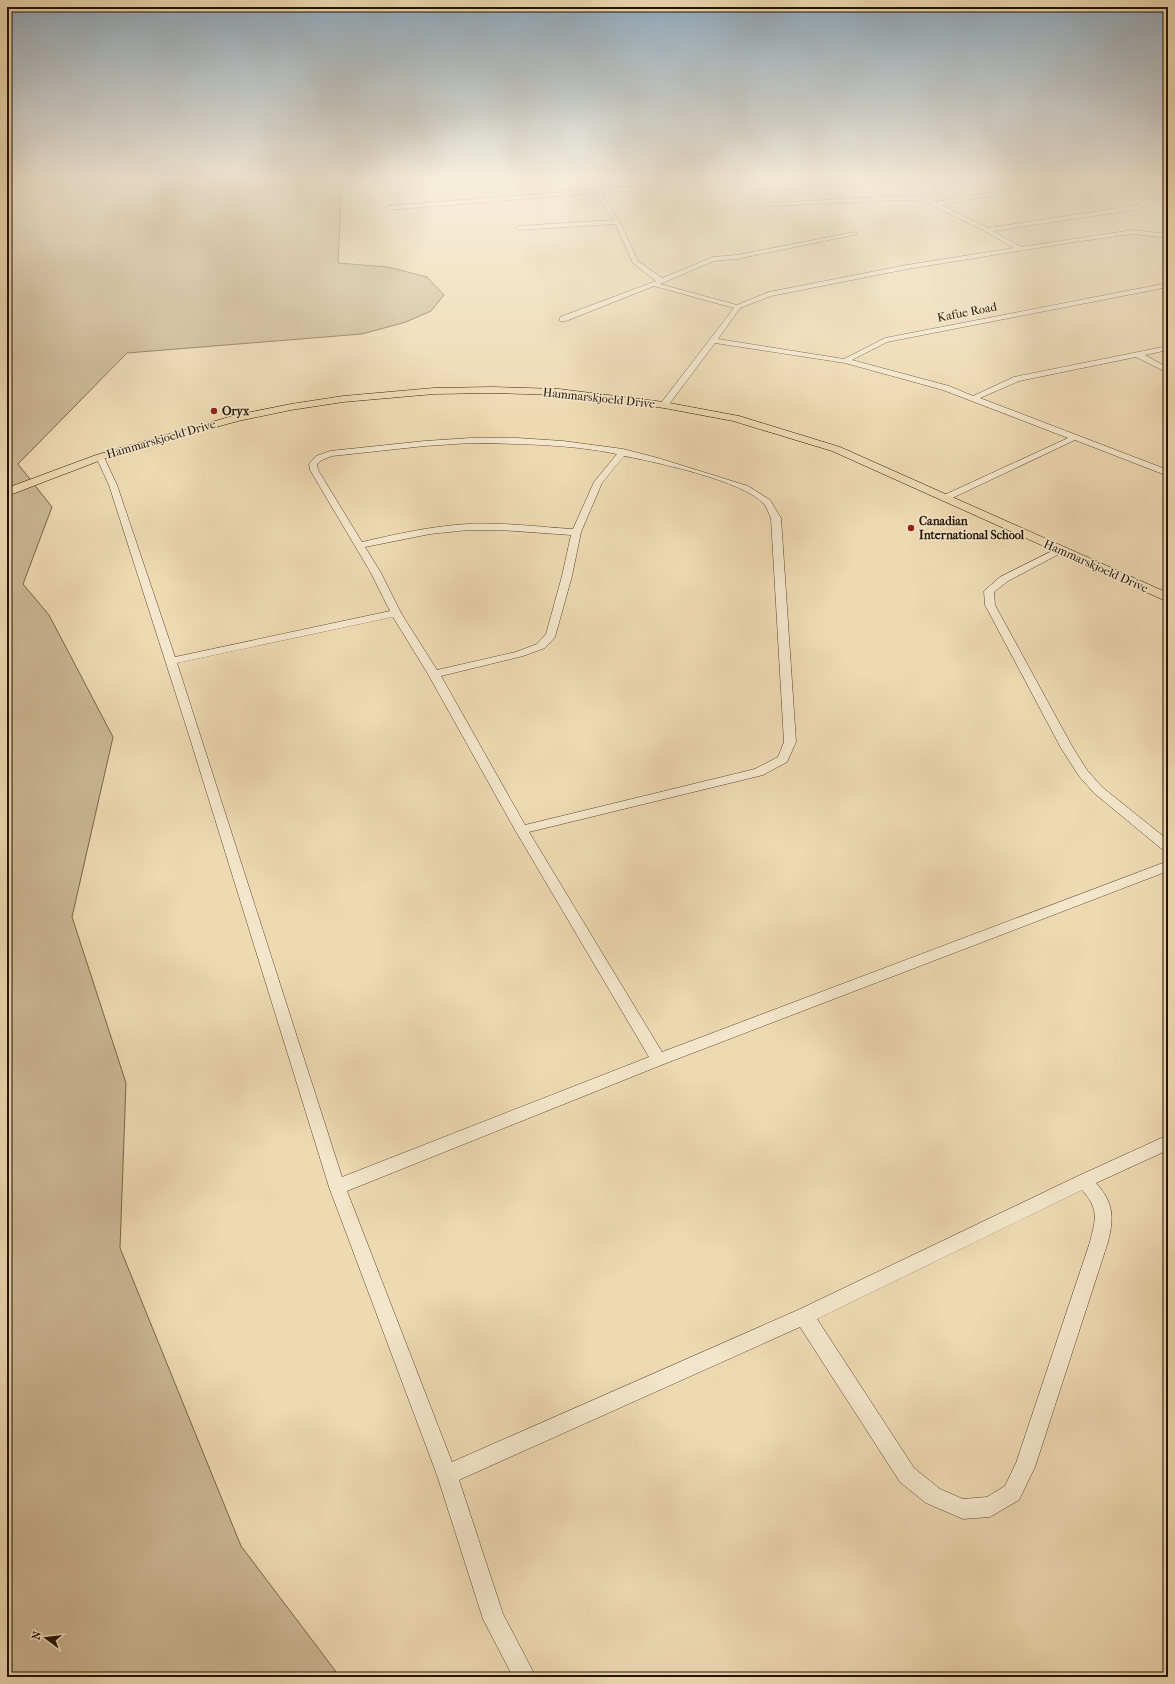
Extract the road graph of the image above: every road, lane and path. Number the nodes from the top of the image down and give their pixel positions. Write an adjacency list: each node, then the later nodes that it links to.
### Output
1 (633, 259): 4 (street)
2 (718, 259): 4 (street)
3 (960, 259): 6 (street)
4 (658, 283): 6 (street); 7 (street)
5 (1168, 285): 11 (street, Kafue Road)
6 (738, 307): 8 (street)
7 (563, 319)
8 (712, 340): 11 (street); 14 (street)
9 (1168, 348): 10 (street)
10 (1137, 354): 12 (street); 13 (street)
11 (845, 361): 13 (street)
12 (1168, 371)
13 (974, 398): 15 (street)
14 (664, 405): 17 (main road, Hammarskjoeld Drive); 20 (main road, Hammarskjoeld Drive)
15 (1076, 437): 18 (street); 20 (street)
16 (623, 452): 21 (street); 22 (street); 28 (street)
17 (100, 457): 19 (main road, Hammarskjoeld Drive); 26 (street)
18 (1168, 473)
19 (7, 492)
20 (945, 498): 23 (main road, Hammarskjoeld Drive)
21 (576, 532): 22 (street); 27 (street)
22 (359, 546): 25 (street)
23 (1060, 550): 24 (main road, Hammarskjoeld Drive); 29 (street)
24 (1168, 598)
25 (396, 613): 26 (street); 27 (street)
26 (170, 661): 34 (street)
27 (434, 674): 28 (street)
28 (521, 830): 31 (street)
29 (1168, 847)
30 (1168, 866): 31 (street)
31 (659, 1060): 34 (street)
32 (1168, 1142): 33 (street)
33 (1084, 1181): 35 (street); 35 (street)
34 (338, 1187): 36 (street)
35 (804, 1316): 36 (street)
36 (447, 1475): 37 (street)
37 (525, 1677)

